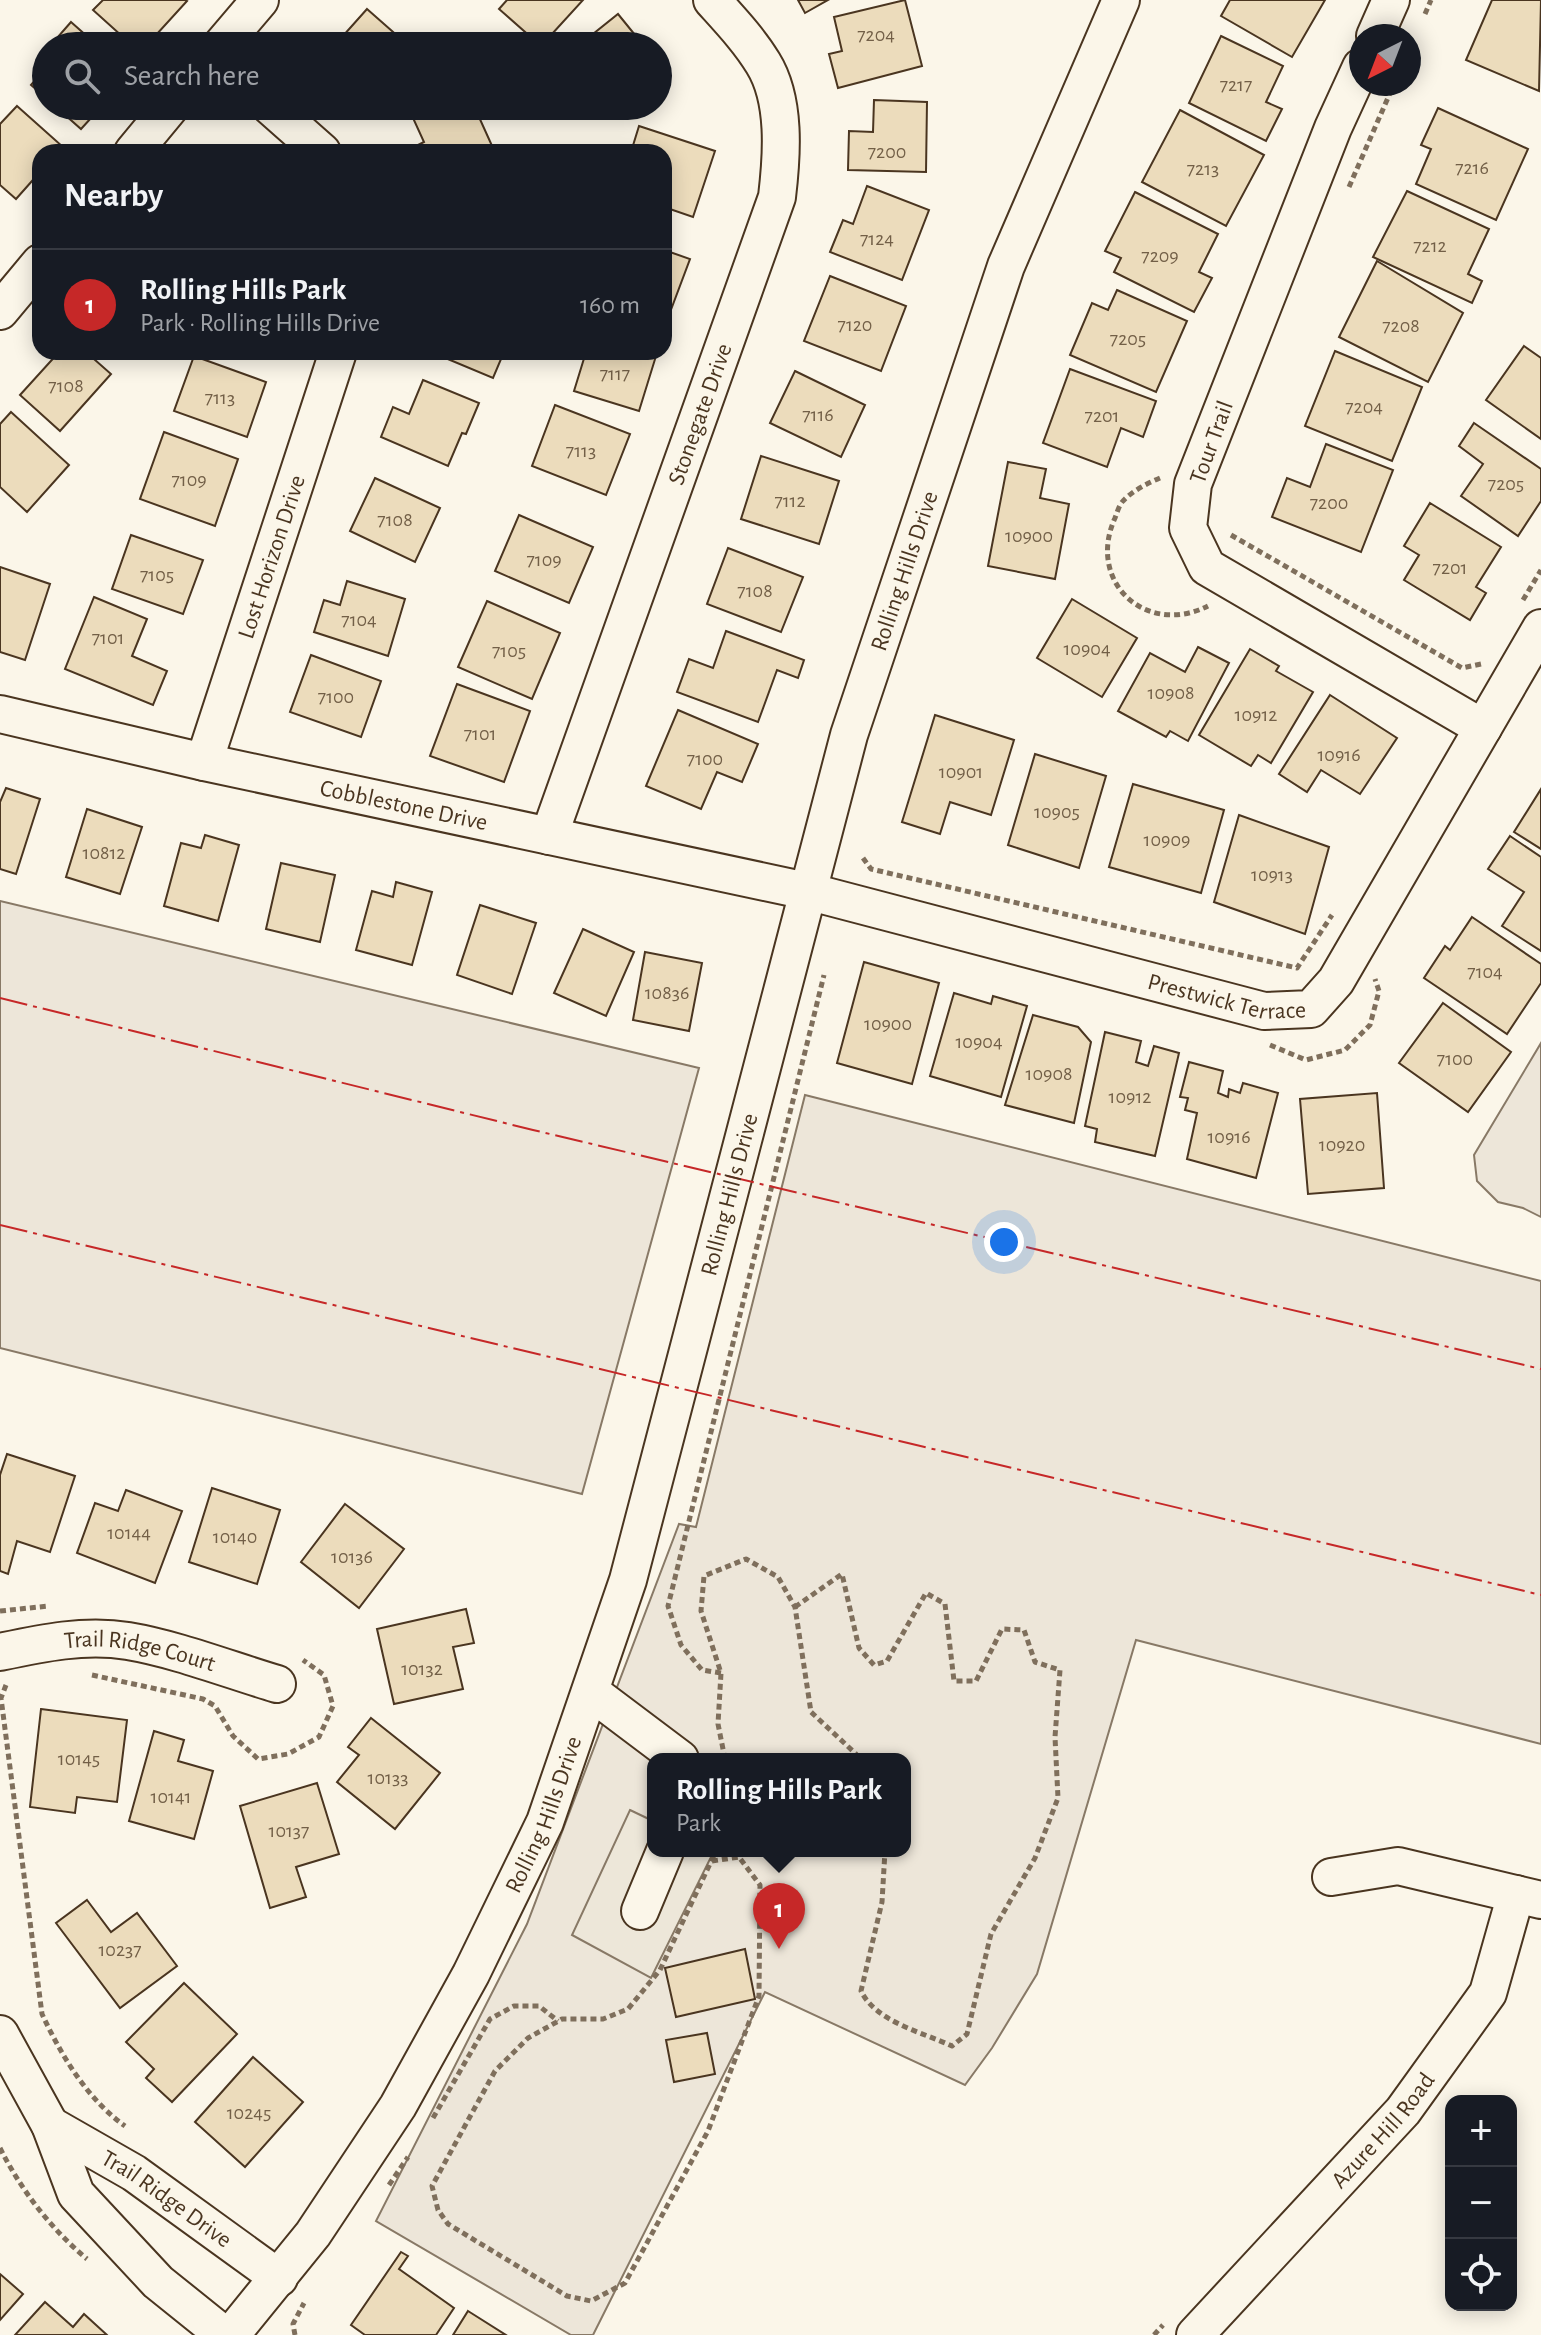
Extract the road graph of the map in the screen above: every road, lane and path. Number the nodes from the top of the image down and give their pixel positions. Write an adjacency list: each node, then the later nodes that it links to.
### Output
1 (260, 0): 6 (street)
2 (712, 0): 23 (street, Stonegate Drive)
3 (1121, 0): 25 (street, Rolling Hills Drive)
4 (1391, 0): 5 (street)
5 (1380, 24)
6 (233, 32)
7 (1349, 93): 21 (street, Tour Trail)
8 (1389, 96): 13 (path)
9 (159, 120): 11 (street)
10 (286, 120): 12 (street)
11 (140, 144)
12 (313, 144)
13 (1346, 196)
14 (32, 273): 15 (street)
15 (0, 311)
16 (335, 360): 22 (street, Lost Horizon Drive)
17 (1225, 532): 19 (path)
18 (1541, 628): 21 (street, Prestwick Terrace)
19 (1474, 667)
20 (0, 714): 22 (street, Cobblestone Drive)
21 (1483, 728): 25 (street, Prestwick Terrace)
22 (204, 762): 23 (street, Cobblestone Drive)
23 (549, 836): 25 (street, Cobblestone Drive)
24 (863, 858): 26 (path)
25 (807, 891): 35 (street, Rolling Hills Drive)
26 (1337, 907)
27 (825, 973): 33 (path)
28 (1374, 974): 29 (path)
29 (1264, 1040)
30 (795, 1607): 33 (path); 38 (path); 42 (path)
31 (6, 1666): 34 (street, Trail Ridge Court); 51 (path)
32 (79, 1673): 39 (path)
33 (721, 1673): 37 (path)
34 (277, 1684)
35 (591, 1692): 36 (street); 56 (street, Rolling Hills Drive)
36 (672, 1753)
37 (724, 1753)
38 (852, 1753)
39 (288, 1754)
40 (662, 1857): 46 (street)
41 (714, 1857): 43 (path)
42 (885, 1857)
43 (712, 1861): 47 (path); 47 (path)
44 (1331, 1877): 45 (street)
45 (1528, 1897): 59 (street, Azure Hill Road)
46 (640, 1911)
47 (558, 2021): 50 (path)
48 (0, 2034): 49 (street, Trail Ridge Drive)
49 (50, 2125): 56 (street, Trail Ridge Drive); 57 (street, Trail Ridge Drive)
50 (428, 2127)
51 (135, 2134)
52 (0, 2148): 54 (path)
53 (412, 2152): 55 (path)
54 (13, 2176)
55 (387, 2188)
56 (279, 2278): 58 (street, Rolling Hills Drive)
57 (224, 2335)
58 (231, 2335)
59 (1195, 2335)

